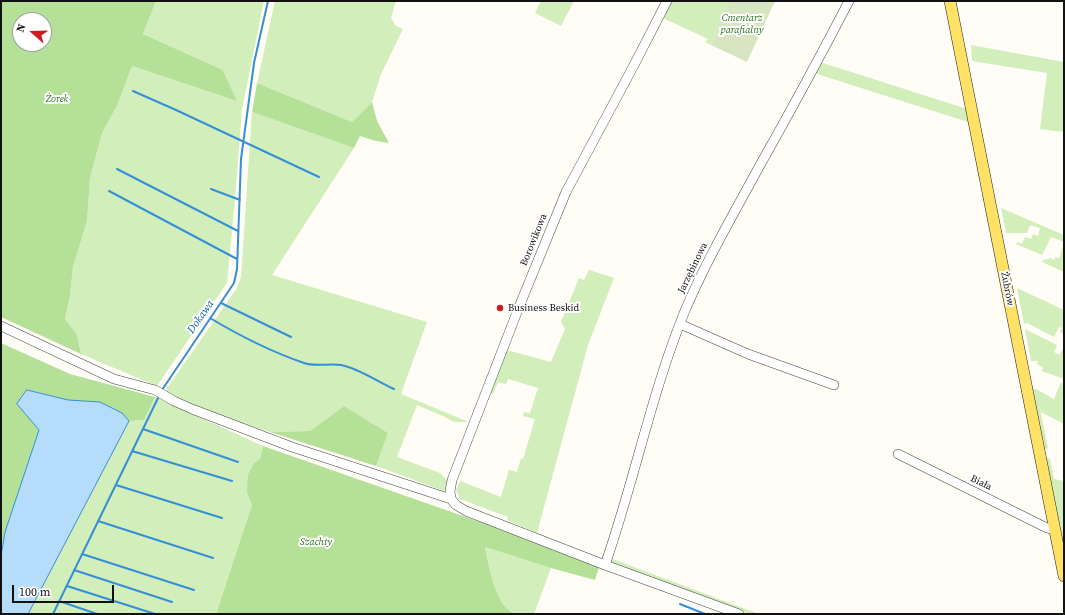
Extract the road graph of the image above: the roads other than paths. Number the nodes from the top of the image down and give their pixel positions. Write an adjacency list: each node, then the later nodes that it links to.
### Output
1 (667, 1): 8 (street, Borowikowa)
2 (849, 1): 4 (street, Jarzębinowa)
3 (950, 1): 9 (main road, Żubrów)
4 (680, 324): 6 (street); 10 (street, Jarzębinowa)
5 (1, 326): 8 (street)
6 (834, 385)
7 (898, 454): 9 (street, Biała)
8 (452, 499): 10 (street)
9 (1055, 530): 11 (main road, Żubrów)
10 (605, 565): 12 (street)
11 (1064, 576)
12 (739, 614)

